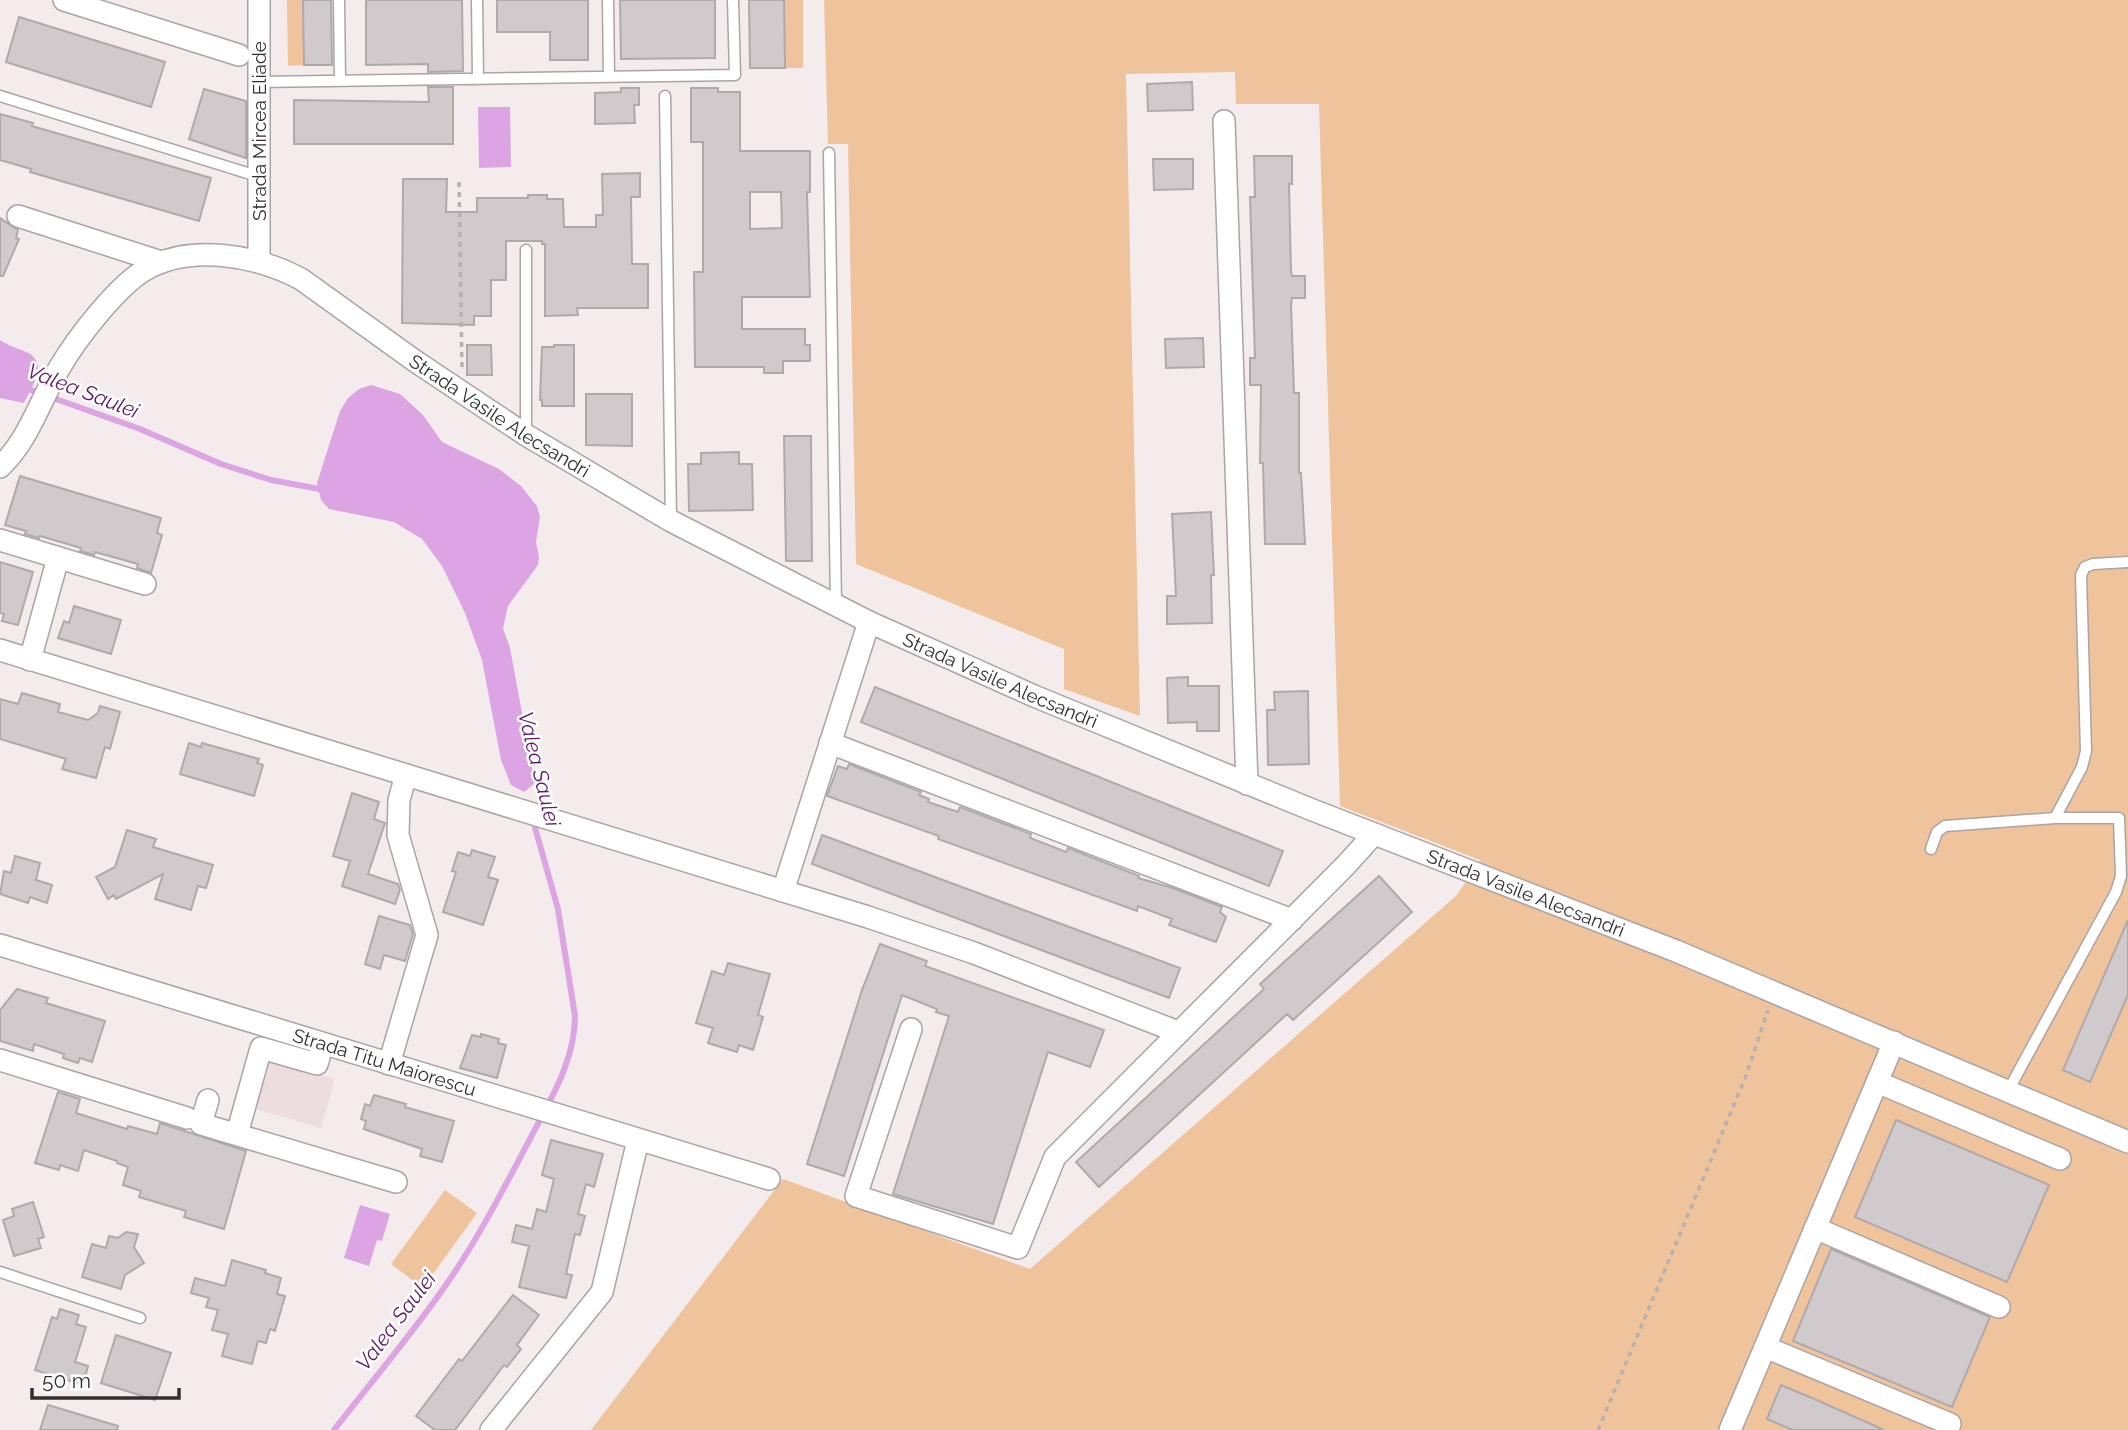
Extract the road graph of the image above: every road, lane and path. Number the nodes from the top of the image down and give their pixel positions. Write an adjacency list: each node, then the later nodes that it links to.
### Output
1 (64, 0): 7 (street)
2 (260, 0): 11 (street, Strada Mircea Eliade)
3 (339, 0): 10 (lane)
4 (477, 0): 9 (lane)
5 (608, 0): 8 (lane)
6 (733, 0): 8 (lane)
7 (239, 55)
8 (609, 76): 9 (lane)
9 (478, 79): 10 (lane)
10 (340, 81): 11 (lane)
11 (260, 82): 16 (street, Strada Mircea Eliade)
12 (0, 96): 16 (lane)
13 (665, 96): 25 (lane)
14 (1224, 121): 36 (street)
15 (829, 153): 30 (lane)
16 (260, 177): 21 (street, Strada Mircea Eliade)
17 (460, 182): 22 (path)
18 (18, 216): 20 (street)
19 (526, 250): 23 (lane)
20 (161, 262): 21 (street, Strada Vasile Alecsandri); 24 (street, Strada Vasile Alecsandri)
21 (259, 262): 22 (street, Strada Vasile Alecsandri)
22 (453, 386): 23 (street, Strada Vasile Alecsandri)
23 (526, 435): 25 (street, Strada Vasile Alecsandri)
24 (0, 467)
25 (670, 521): 30 (street, Strada Vasile Alecsandri)
26 (0, 540): 27 (street)
27 (58, 558): 29 (street); 33 (street)
28 (2128, 562): 37 (lane)
29 (145, 584)
30 (836, 606): 31 (street, Strada Vasile Alecsandri)
31 (869, 622): 34 (street); 36 (street, Strada Vasile Alecsandri)
32 (0, 650): 33 (street)
33 (30, 660): 35 (street)
34 (830, 743): 41 (street); 42 (street)
35 (407, 775): 41 (street); 50 (street)
36 (1247, 784): 39 (street, Strada Vasile Alecsandri)
37 (2055, 818): 38 (lane); 40 (lane)
38 (2123, 818): 52 (lane)
39 (1374, 834): 42 (street); 44 (street, Strada Vasile Alecsandri)
40 (1931, 849)
41 (783, 891): 46 (street)
42 (1292, 919): 46 (street)
43 (0, 945): 48 (street, Strada Titu Maiorescu)
44 (1774, 991): 47 (street, Strada Vasile Alecsandri); 68 (path)
45 (911, 1029): 46 (street)
46 (1178, 1032)
47 (1894, 1042): 51 (street); 52 (street, Strada Vasile Alecsandri)
48 (323, 1044): 50 (street, Strada Titu Maiorescu); 55 (street)
49 (0, 1060): 54 (street)
50 (389, 1064): 56 (street, Strada Titu Maiorescu)
51 (1877, 1082): 58 (street); 61 (street)
52 (2008, 1091): 57 (street, Strada Vasile Alecsandri)
53 (208, 1100): 55 (street)
54 (187, 1118)
55 (237, 1134): 60 (street)
56 (638, 1140): 59 (street, Strada Titu Maiorescu); 67 (street)
57 (2128, 1142)
58 (2060, 1159)
59 (769, 1180)
60 (396, 1182)
61 (1815, 1228): 63 (street); 65 (street)
62 (0, 1272): 64 (lane)
63 (1998, 1307)
64 (140, 1318)
65 (1765, 1347): 66 (street); 69 (street)
66 (1950, 1424)
67 (491, 1430)
68 (1598, 1430)
69 (1730, 1430)

